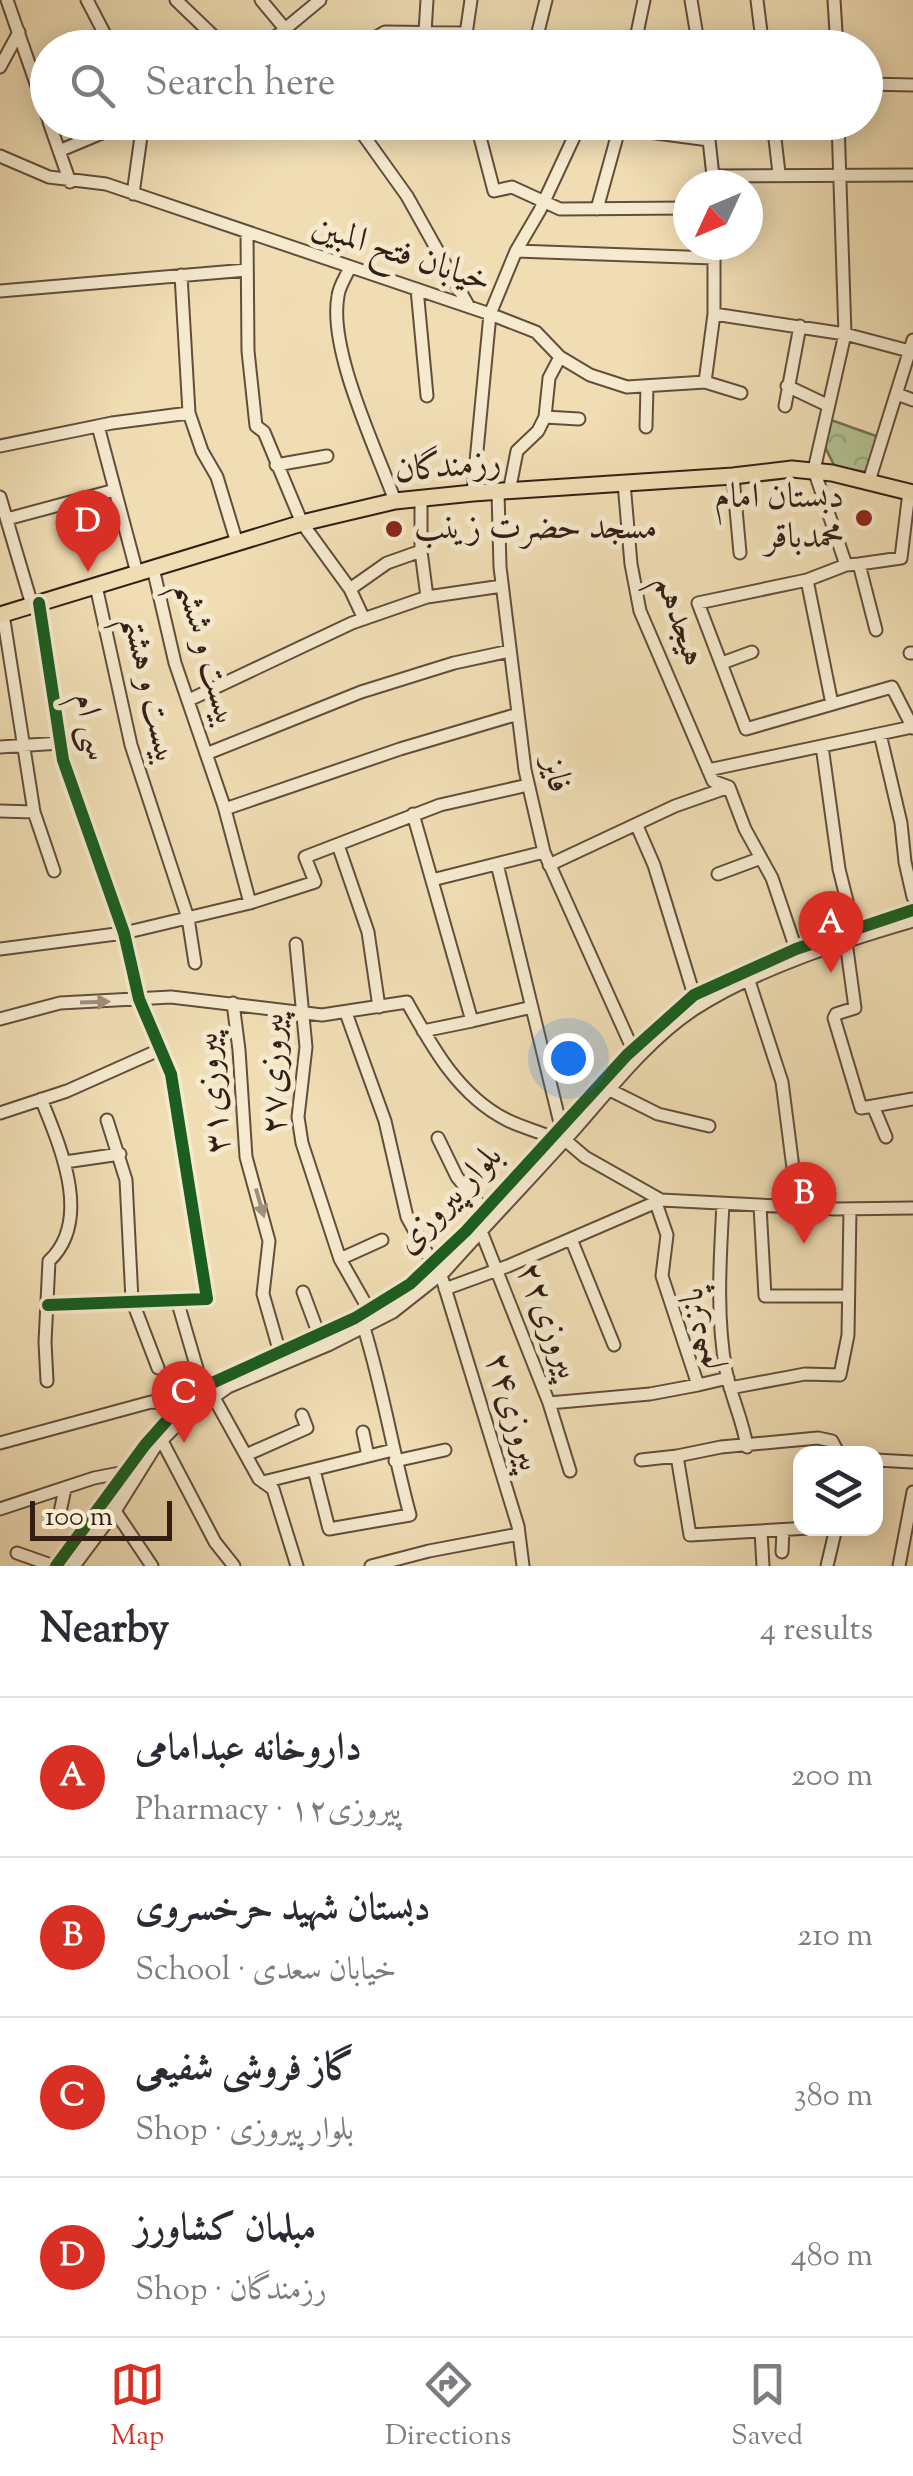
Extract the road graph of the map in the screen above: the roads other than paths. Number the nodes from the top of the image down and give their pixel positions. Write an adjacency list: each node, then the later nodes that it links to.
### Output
1 (6, 0): 25 (street)
2 (86, 0): 14 (street)
3 (176, 0): 15 (street)
4 (261, 0): 13 (street)
5 (320, 0): 13 (street)
6 (427, 0): 18 (street)
7 (471, 0): 19 (street)
8 (546, 0): 20 (street)
9 (644, 0): 21 (street)
10 (692, 0): 22 (street)
11 (756, 0): 23 (street)
12 (834, 0): 24 (street)
13 (286, 27): 16 (street); 17 (street)
14 (102, 30)
15 (207, 30)
16 (283, 30)
17 (288, 30)
18 (425, 30)
19 (468, 30)
20 (538, 30)
21 (638, 30)
22 (696, 30)
23 (760, 30)
24 (836, 30)
25 (18, 32): 26 (street); 27 (street)
26 (0, 67)
27 (30, 67)
28 (883, 85): 29 (street)
29 (913, 86)
30 (54, 140): 40 (street)
31 (85, 140): 40 (street)
32 (141, 140): 48 (street)
33 (367, 140): 61 (street)
34 (481, 140): 49 (street)
35 (574, 140): 49 (street)
36 (616, 140): 51 (street)
37 (709, 140): 42 (street)
38 (775, 140): 44 (street)
39 (838, 140): 43 (street)
40 (58, 151): 47 (street)
41 (0, 156): 47 (street, خیابان فتح المبین)
42 (712, 170)
43 (839, 173): 44 (street); 46 (street); 65 (street)
44 (779, 174): 45 (street)
45 (763, 175)
46 (913, 175)
47 (70, 182): 48 (street, خیابان فتح المبین)
48 (133, 194): 52 (street, خیابان فتح المبین)
49 (543, 202): 51 (street); 53 (street)
50 (673, 208): 51 (street)
51 (597, 209)
52 (247, 233): 56 (street, خیابان فتح المبین); 57 (street)
53 (516, 251): 54 (street); 62 (street)
54 (673, 252)
55 (714, 260): 63 (street)
56 (350, 267): 59 (street, خیابان فتح المبین); 95 (street)
57 (248, 270): 58 (street); 84 (street)
58 (181, 275): 60 (street); 77 (street)
59 (417, 289): 61 (street, خیابان فتح المبین); 73 (street)
60 (0, 290)
61 (469, 306): 62 (street, خیابان فتح المبین)
62 (490, 314): 67 (street, خیابان فتح المبین); 92 (street)
63 (714, 314): 64 (street); 68 (street)
64 (800, 326): 65 (street); 70 (street)
65 (845, 334): 66 (street); 75 (street)
66 (912, 348): 72 (street)
67 (560, 358): 69 (street, خیابان فتح المبین); 78 (street)
68 (704, 382): 69 (street, خیابان فتح المبین); 71 (street, خیابان فتح المبین)
69 (647, 386): 81 (street)
70 (787, 386): 75 (street); 76 (street)
71 (742, 392)
72 (897, 394): 74 (street); 87 (street)
73 (427, 396)
74 (913, 400)
75 (827, 405): 85 (street)
76 (786, 406)
77 (189, 414): 80 (street); 98 (street)
78 (545, 417): 79 (street); 90 (street, فایز)
79 (578, 419)
80 (98, 426): 82 (street); 89 (street, بیست و ششم)
81 (646, 427)
82 (0, 446)
83 (328, 456): 84 (street)
84 (276, 465): 97 (street)
85 (814, 470): 86 (main road, رزمندگان); 87 (main road, رزمندگان); 101 (street)
86 (733, 476): 88 (main road, رزمندگان); 100 (street)
87 (869, 482): 91 (main road, رزمندگان)
88 (624, 483): 90 (main road, رزمندگان); 125 (street, هیجدهم)
89 (115, 490): 96 (street); 102 (street, بیست و ششم)
90 (503, 492): 92 (main road, رزمندگان); 105 (street, فایز)
91 (911, 492): 101 (street)
92 (473, 493): 94 (main road, رزمندگان)
93 (0, 497): 96 (street, سی ام)
94 (422, 498): 95 (main road, رزمندگان); 99 (street)
95 (395, 501): 97 (main road, رزمندگان)
96 (6, 519): 108 (street, سی ام)
97 (302, 523): 98 (main road, رزمندگان); 106 (street)
98 (237, 543): 102 (main road, رزمندگان)
99 (422, 551): 106 (street); 107 (street)
100 (740, 553)
101 (853, 564): 103 (street); 111 (street)
102 (145, 571): 104 (main road, رزمندگان); 115 (street, بیست و ششم)
103 (808, 580): 114 (street); 116 (street)
104 (96, 586): 108 (main road, رزمندگان); 144 (street, بیست و هشتم)
105 (502, 586): 107 (street); 112 (street, فایز)
106 (350, 589): 110 (street)
107 (427, 597): 110 (street)
108 (36, 604): 109 (main road, رزمندگان); 120 (street, سی ام)
109 (2, 614): 123 (street)
110 (364, 619): 115 (street)
111 (876, 630)
112 (510, 651): 117 (street, فایز); 124 (street)
113 (752, 652): 114 (street)
114 (722, 663): 116 (street)
115 (189, 700): 124 (street, بیست و ششم)
116 (832, 704): 118 (street)
117 (518, 714): 126 (street, فایز); 128 (street)
118 (913, 727): 119 (street)
119 (880, 734): 121 (street); 141 (street)
120 (60, 743): 123 (street); 147 (street, سی ام)
121 (822, 746): 125 (street); 146 (street)
122 (0, 747): 123 (street)
123 (23, 747): 130 (street)
124 (206, 754): 128 (street, بیست و ششم)
125 (708, 770): 127 (street)
126 (528, 785): 131 (street); 134 (street, فایز)
127 (729, 787): 132 (street); 135 (street)
128 (225, 810): 142 (street, بیست و ششم)
129 (0, 812): 130 (street)
130 (34, 812): 138 (street)
131 (413, 814): 133 (street); 140 (street)
132 (637, 826): 137 (street); 154 (street)
133 (338, 845): 142 (street); 157 (street)
134 (544, 852): 136 (street); 137 (street, فایز)
135 (761, 858): 139 (street); 151 (street)
136 (496, 864): 140 (street); 158 (street)
137 (549, 865): 165 (street, فایز)
138 (54, 871)
139 (718, 874)
140 (432, 880): 162 (street)
141 (913, 898)
142 (250, 903): 144 (street)
143 (913, 910): 146 (street, بلوار پیروزی)
144 (188, 918): 147 (street); 152 (street, بیست و هشتم)
145 (913, 921): 148 (street, بلوار پیروزی)
146 (854, 929): 151 (street, بلوار پیروزی)
147 (124, 933): 150 (street); 155 (street, سی ام)
148 (846, 942): 153 (street, بلوار پیروزی); 170 (street)
149 (296, 944): 159 (street, پیروزی۲۷)
150 (0, 950)
151 (796, 950): 154 (street, بلوار پیروزی)
152 (195, 962)
153 (749, 981): 166 (street, بلوار پیروزی); 184 (street)
154 (694, 996): 165 (street, بلوار پیروزی)
155 (139, 999): 156 (street); 161 (street, one-way to 155); 164 (street, سی ام)
156 (232, 1003): 159 (street); 204 (street, پیروزی۳۱, one-way to 204)
157 (378, 1007): 160 (street); 163 (street)
158 (532, 1007): 162 (street); 174 (street)
159 (303, 1012): 160 (street); 191 (street, پیروزی۲۷)
160 (346, 1013): 192 (street, پیروزی۲۴)
161 (0, 1018)
162 (472, 1021): 163 (street)
163 (423, 1031): 175 (street)
164 (158, 1050): 167 (street); 198 (street, سی ام)
165 (632, 1050): 169 (street, بلوار پیروزی)
166 (610, 1090): 169 (street, بلوار پیروزی); 173 (street)
167 (41, 1099): 171 (street); 180 (street)
168 (913, 1099): 170 (street)
169 (590, 1102): 174 (street, بلوار پیروزی); 178 (street, بلوار پیروزی)
170 (873, 1106): 176 (street)
171 (0, 1114)
172 (107, 1120): 179 (street)
173 (709, 1126)
174 (561, 1127): 175 (street, بلوار پیروزی)
175 (551, 1137): 187 (street, بلوار پیروزی)
176 (886, 1137)
177 (438, 1138): 187 (street)
178 (566, 1140): 181 (street); 188 (street, بلوار پیروزی)
179 (120, 1154): 180 (street); 197 (street)
180 (65, 1162): 199 (street)
181 (659, 1202): 182 (street); 189 (street); 208 (street)
182 (723, 1204): 183 (street); 207 (street, پانزدهم)
183 (760, 1206): 184 (street); 196 (street)
184 (798, 1207): 186 (street)
185 (913, 1208): 186 (street)
186 (850, 1209): 196 (street)
187 (484, 1210): 192 (street, بلوار پیروزی)
188 (481, 1231): 192 (street, بلوار پیروزی); 193 (street, پیروزی۲۲)
189 (571, 1239): 193 (street); 203 (street)
190 (382, 1240): 191 (street)
191 (340, 1259): 200 (street, پیروزی۲۷)
192 (437, 1270): 194 (street, پیروزی۲۴); 200 (street, بلوار پیروزی); 201 (street, بلوار پیروزی)
193 (498, 1270): 194 (street); 211 (street, پیروزی۲۲)
194 (445, 1289): 238 (street, پیروزی۲۴)
195 (302, 1292): 202 (street)
196 (847, 1296): 207 (street, پیروزی۲۲)
197 (132, 1300): 198 (street); 199 (street); 205 (street)
198 (177, 1300): 209 (street)
199 (48, 1305): 206 (street)
200 (369, 1310): 202 (street, بلوار پیروزی)
201 (364, 1328): 209 (street, بلوار پیروزی); 221 (street)
202 (320, 1335): 204 (street, بلوار پیروزی)
203 (614, 1344)
204 (280, 1352): 209 (street, بلوار پیروزی)
205 (158, 1368)
206 (47, 1381)
207 (729, 1383): 208 (street, پیروزی۲۲); 217 (street, پانزدهم)
208 (698, 1385): 211 (street, پیروزی۲۲)
209 (208, 1393): 210 (street, بلوار پیروزی); 214 (street, بلوار پیروزی); 219 (street)
210 (184, 1403): 215 (street); 228 (street, بلوار پیروزی)
211 (549, 1403): 227 (street)
212 (302, 1415): 219 (street)
213 (363, 1432): 220 (street)
214 (162, 1441): 233 (street, بلوار پیروزی); 246 (street)
215 (0, 1444)
216 (833, 1446): 217 (street)
217 (748, 1447): 222 (street)
218 (445, 1450): 221 (street)
219 (246, 1454): 229 (street)
220 (368, 1456): 221 (street); 226 (street)
221 (394, 1456): 226 (street)
222 (677, 1456): 223 (street); 237 (street)
223 (642, 1460)
224 (883, 1460): 225 (street)
225 (913, 1460)
226 (314, 1470): 229 (street)
227 (570, 1470)
228 (125, 1472): 230 (street); 243 (street, بلوار پیروزی)
229 (264, 1482): 247 (street)
230 (66, 1489): 232 (street); 234 (street)
231 (913, 1492): 242 (street)
232 (0, 1509)
233 (116, 1511): 244 (street, بلوار پیروزی); 245 (street)
234 (60, 1512)
235 (793, 1529): 236 (street)
236 (783, 1530): 237 (street); 240 (street)
237 (761, 1531): 250 (street)
238 (519, 1534): 248 (street); 249 (street, پیروزی۲۴)
239 (834, 1536): 251 (street)
240 (782, 1552)
241 (16, 1553): 243 (street)
242 (904, 1561)
243 (55, 1566)
244 (74, 1566)
245 (152, 1566)
246 (234, 1566)
247 (297, 1566)
248 (371, 1566)
249 (524, 1566)
250 (764, 1566)
251 (827, 1566)

